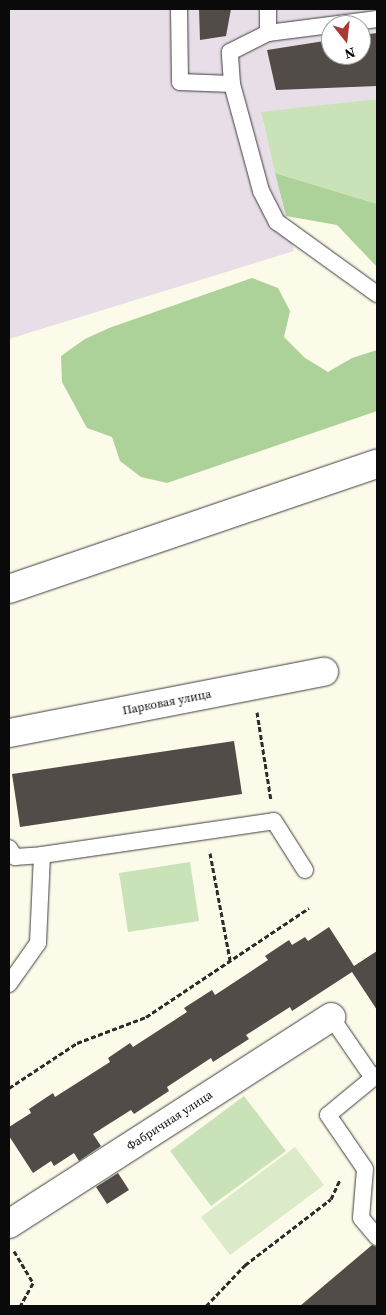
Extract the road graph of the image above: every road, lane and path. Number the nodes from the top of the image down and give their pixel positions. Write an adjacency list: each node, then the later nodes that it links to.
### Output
1 (178, 9): 5 (lane)
2 (268, 9): 4 (lane)
3 (377, 19): 4 (lane)
4 (268, 33): 5 (lane)
5 (232, 84): 6 (lane)
6 (377, 294)
7 (377, 464): 8 (street)
8 (9, 589)
9 (324, 672): 10 (street, Парковая улица)
10 (254, 687): 11 (street, Парковая улица); 12 (path)
11 (9, 733)
12 (274, 821): 13 (lane); 16 (lane)
13 (206, 831): 15 (lane); 18 (path)
14 (9, 848): 15 (lane)
15 (42, 855): 19 (lane)
16 (305, 870)
17 (309, 908): 18 (path)
18 (230, 960): 22 (path)
19 (9, 984)
20 (331, 1017): 21 (lane); 24 (street, Фабричная улица)
21 (375, 1076): 23 (lane)
22 (9, 1088)
23 (354, 1152): 25 (lane); 27 (path)
24 (11, 1237): 26 (path)
25 (377, 1237)
26 (20, 1306)
27 (206, 1306)

